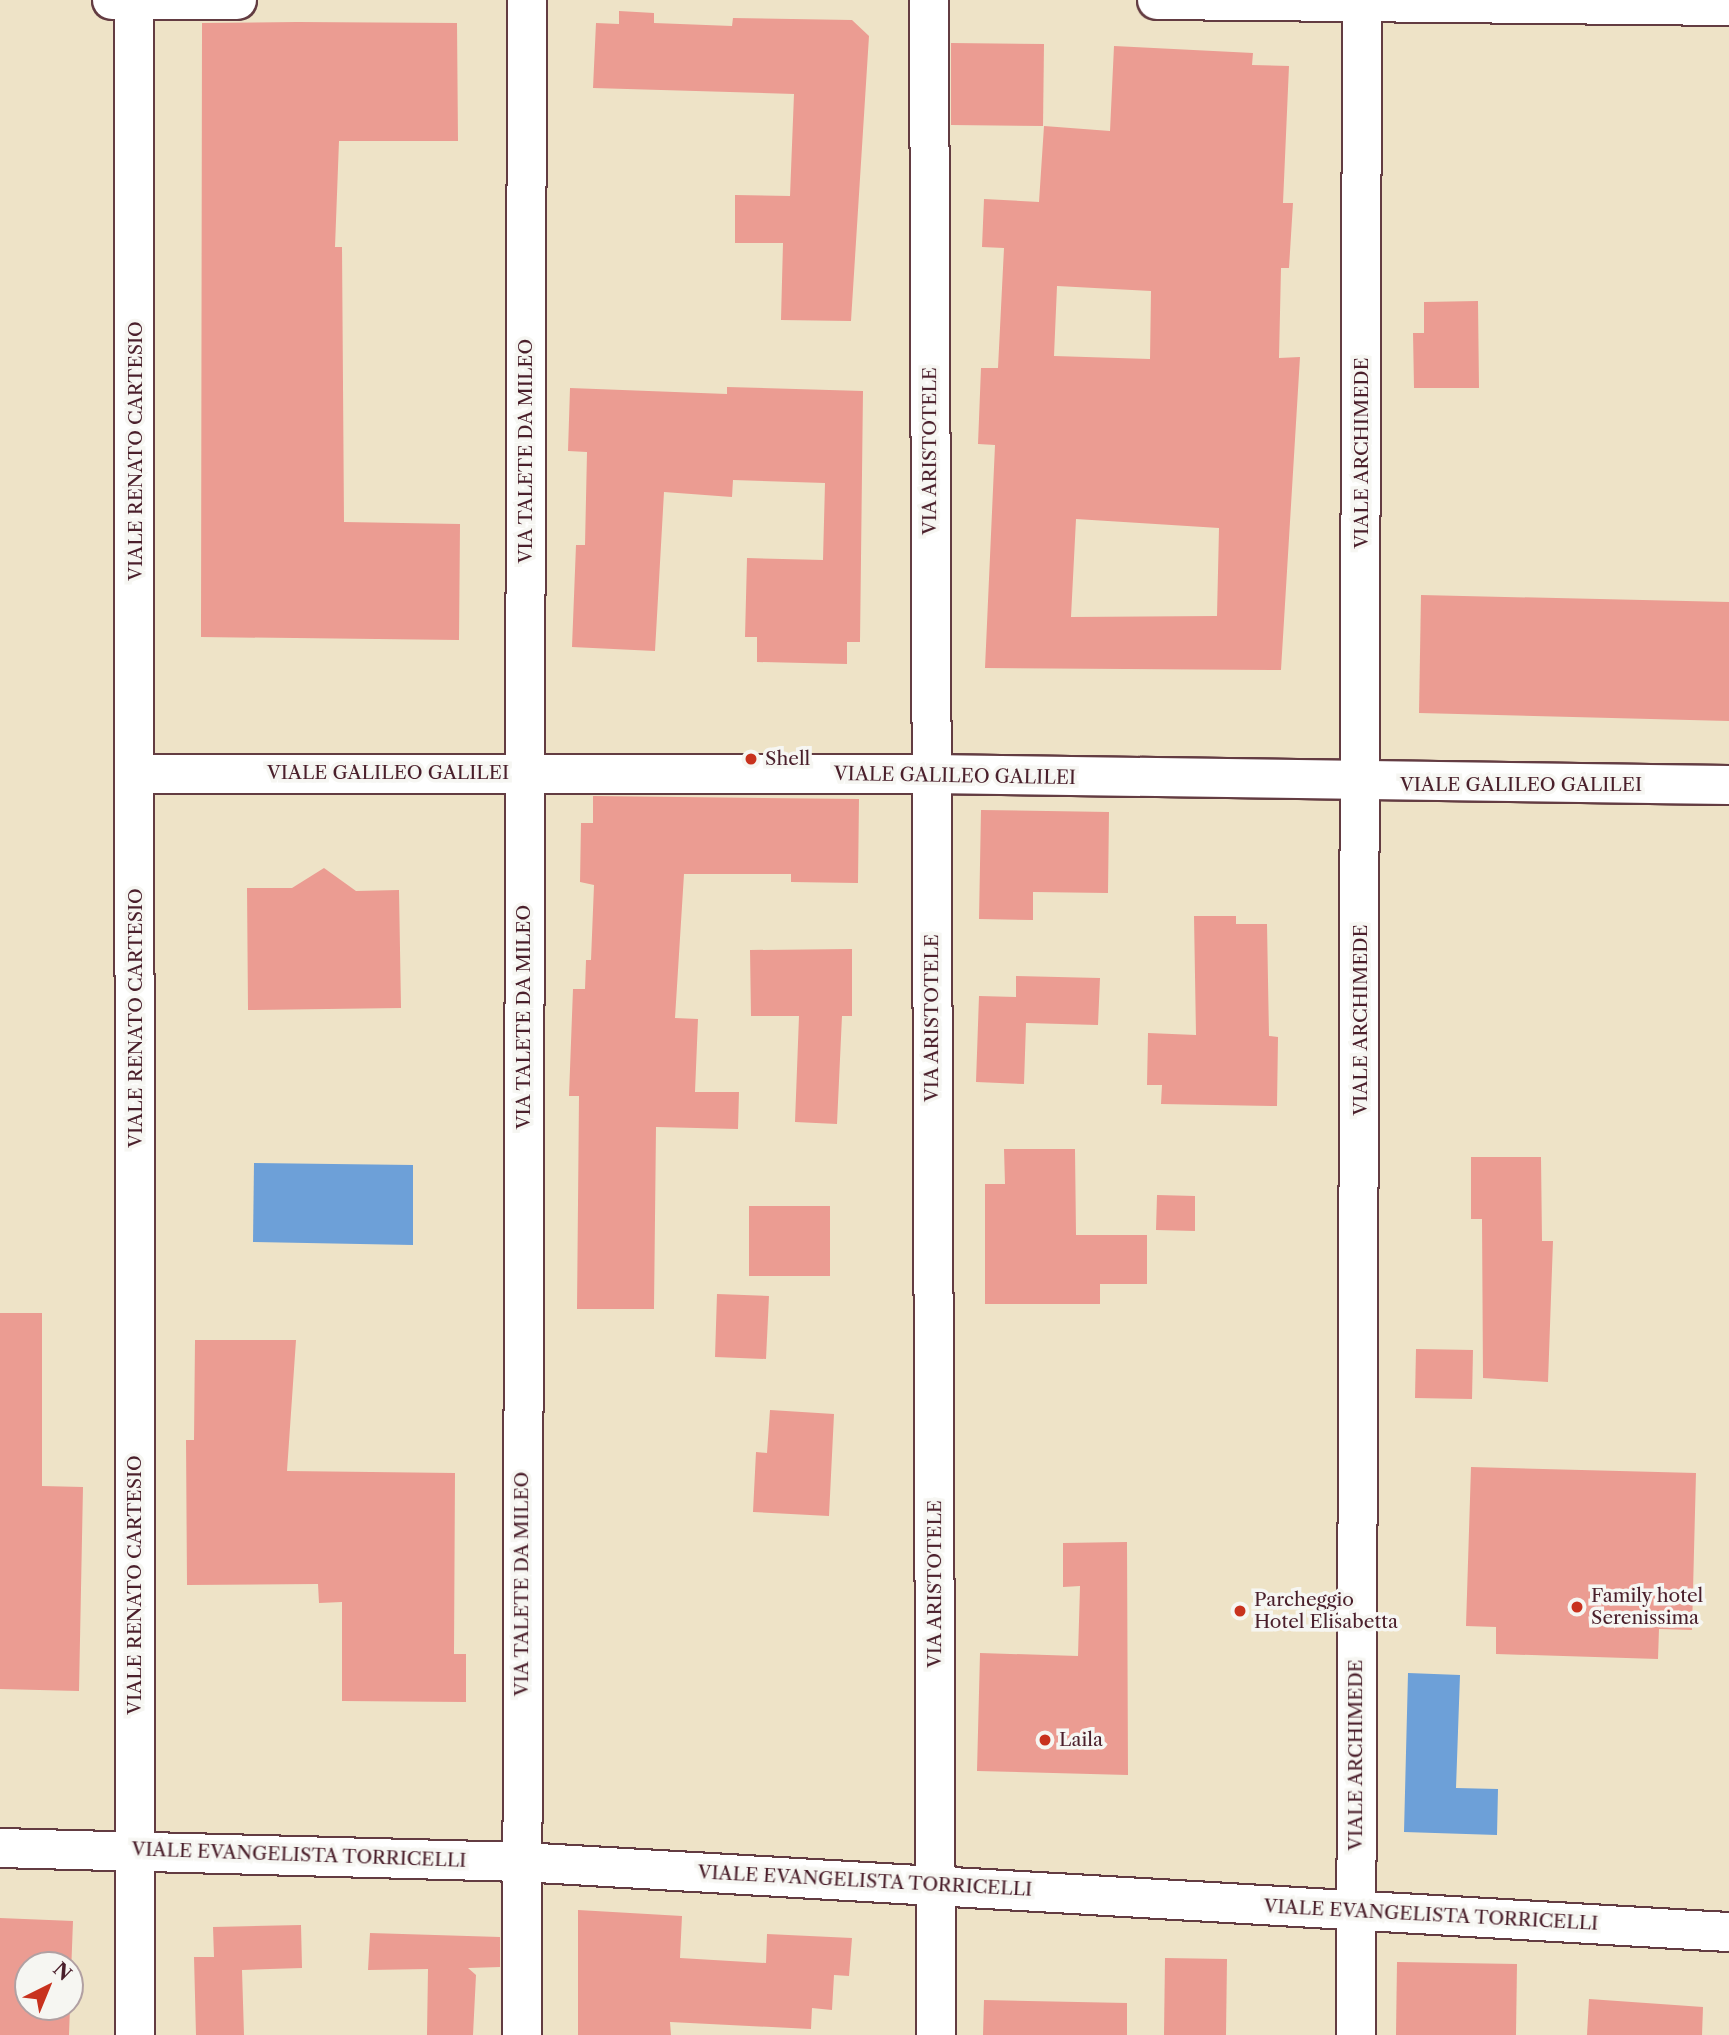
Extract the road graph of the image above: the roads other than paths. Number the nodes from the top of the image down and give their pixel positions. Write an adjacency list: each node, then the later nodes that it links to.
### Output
1 (237, 0): 5 (street)
2 (527, 0): 8 (street, VIA TALETE DA MILEO)
3 (929, 0): 10 (street, VIA ARISTOTELE)
4 (1157, 0): 6 (street)
5 (123, 1): 9 (street, VIALE RENATO CARTESIO)
6 (1362, 5): 7 (street); 11 (street, VIALE ARCHIMEDE)
7 (1729, 6)
8 (525, 772): 9 (street, VIALE GALILEO GALILEI); 10 (street, VIALE GALILEO GALILEI); 15 (street, VIA TALETE DA MILEO)
9 (138, 774): 14 (street, VIALE RENATO CARTESIO)
10 (932, 774): 11 (street, VIALE GALILEO GALILEI); 16 (street, VIA ARISTOTELE)
11 (1362, 785): 12 (street, VIALE GALILEO GALILEI); 17 (street, VIALE ARCHIMEDE)
12 (1729, 785)
13 (0, 1848): 14 (street, VIALE EVANGELISTA TORRICELLI)
14 (135, 1850): 15 (street, VIALE EVANGELISTA TORRICELLI); 19 (street, VIALE RENATO CARTESIO)
15 (521, 1862): 16 (street, VIALE EVANGELISTA TORRICELLI); 20 (street, VIA TALETE DA MILEO)
16 (937, 1884): 17 (street, VIALE EVANGELISTA TORRICELLI); 21 (street, VIA ARISTOTELE)
17 (1356, 1911): 18 (street, VIALE EVANGELISTA TORRICELLI); 22 (street, VIALE ARCHIMEDE)
18 (1729, 1932)
19 (135, 2035)
20 (522, 2035)
21 (936, 2035)
22 (1356, 2035)

